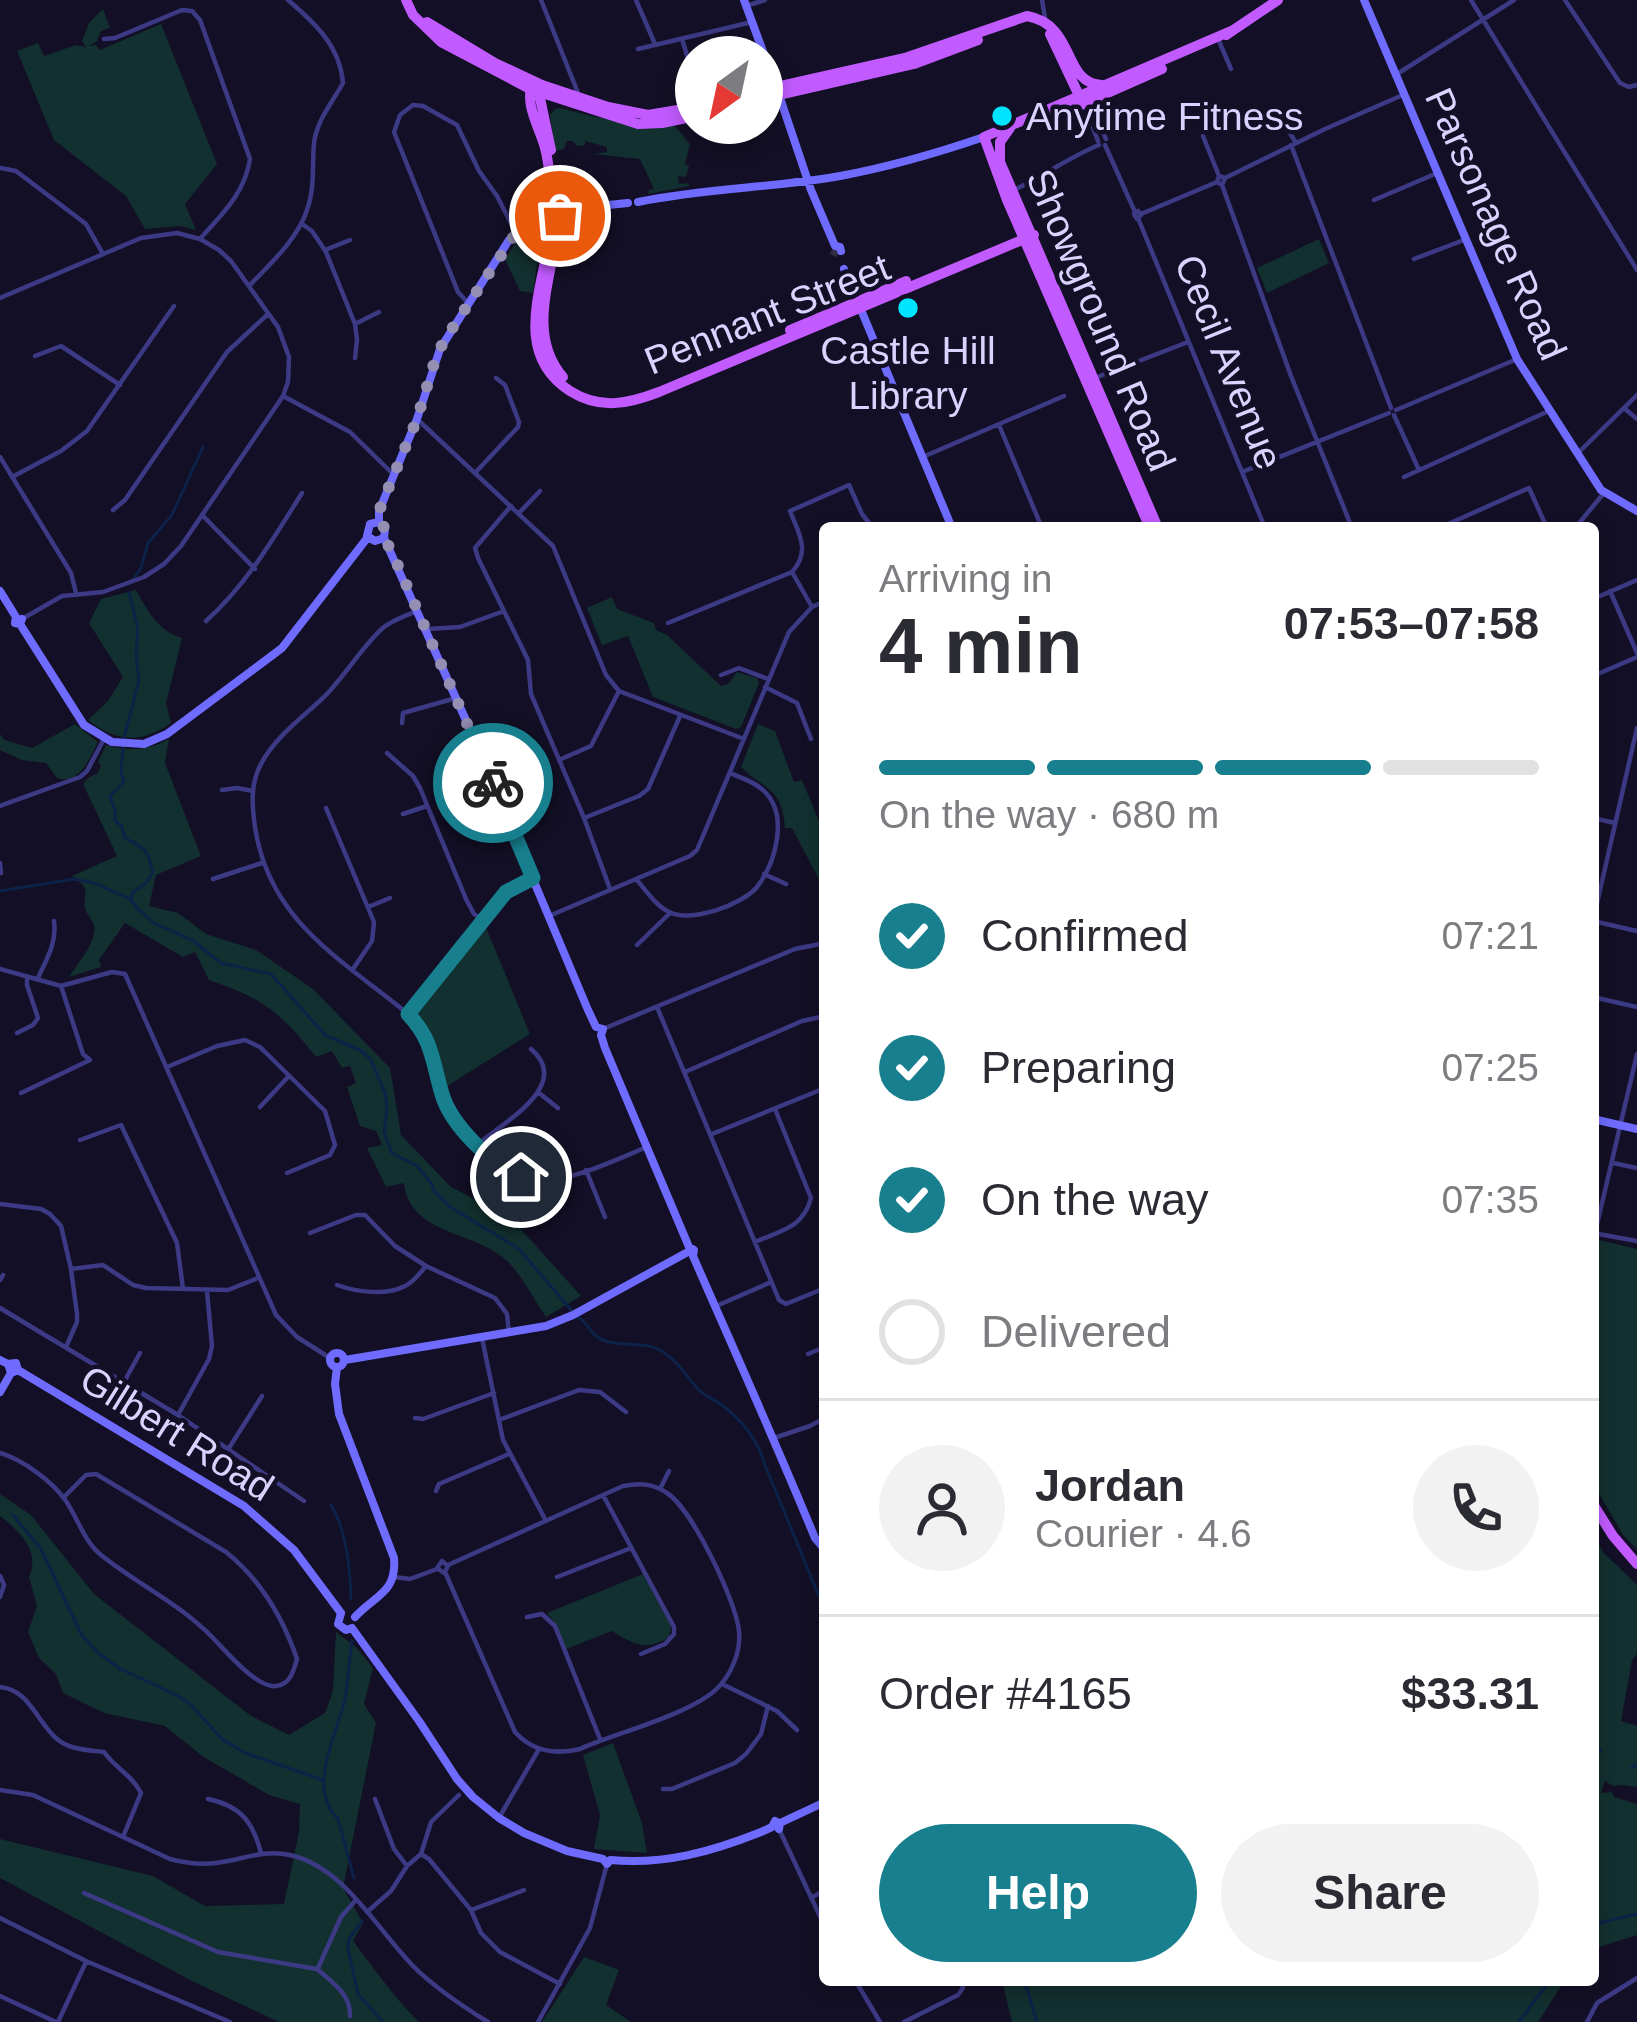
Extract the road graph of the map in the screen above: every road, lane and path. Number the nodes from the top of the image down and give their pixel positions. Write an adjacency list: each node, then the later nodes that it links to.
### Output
1 (288, 0): 54 (street)
2 (542, 0): 33 (street)
3 (636, 0): 22 (street)
4 (765, 0): 11 (street)
5 (1278, 0): 16 (main road)
6 (1364, 0): 26 (street, Parsonage Road)
7 (1471, 0): 14 (street)
8 (1514, 0): 14 (street)
9 (1565, 0): 28 (street)
10 (1042, 2): 13 (street, Cecil Avenue); 13 (street, Cecil Avenue)
11 (745, 3): 15 (street)
12 (409, 4): 29 (main road)
13 (1038, 20): 23 (main road, Cecil Avenue); 30 (main road); 32 (main road, Cecil Avenue)
14 (1483, 20): 26 (street); 67 (street)
15 (752, 22): 17 (street); 18 (street)
16 (1231, 31): 21 (main road); 27 (main road)
17 (698, 36)
18 (757, 36)
19 (104, 40): 57 (street)
20 (675, 41): 22 (street)
21 (1219, 41): 25 (street); 32 (main road)
22 (655, 44): 24 (street)
23 (1066, 48): 27 (main road, Cecil Avenue); 32 (main road, Cecil Avenue)
24 (638, 49)
25 (1231, 69)
26 (1397, 74): 31 (street, Parsonage Road)
27 (1106, 85): 32 (main road)
28 (1637, 85)
29 (536, 87): 33 (main road); 37 (main road); 51 (main road)
30 (783, 90)
31 (1405, 94): 43 (street); 46 (street, Parsonage Road)
32 (1083, 99): 39 (main road); 42 (street, Cecil Avenue)
33 (579, 102): 35 (main road); 37 (main road); 38 (main road)
34 (783, 106): 47 (street)
35 (675, 113)
36 (1280, 117): 43 (street)
37 (544, 118): 53 (main road)
38 (675, 120)
39 (1012, 126): 41 (main road); 44 (main road)
40 (1203, 136): 48 (street)
41 (986, 137): 44 (main road, Showground Road); 47 (street); 56 (main road, Showground Road)
42 (1102, 142): 49 (street); 52 (street, Cecil Avenue)
43 (1293, 144): 48 (street); 89 (street)
44 (1000, 163): 49 (main road, Showground Road)
45 (1, 168): 64 (street)
46 (1438, 173): 50 (street); 58 (street, Parsonage Road)
47 (808, 180): 53 (street); 61 (street)
48 (1221, 180): 52 (street); 93 (street)
49 (1013, 190): 56 (main road, Showground Road)
50 (1374, 200)
51 (551, 201): 53 (main road); 55 (main road)
52 (1138, 215): 77 (street, Cecil Avenue)
53 (556, 217): 55 (street); 60 (main road, Pennant Street); 72 (main road, Pennant Street)
54 (302, 224): 62 (street); 69 (street)
55 (519, 230): 60 (main road); 71 (street); 71 (street)
56 (1028, 234): 63 (main road, Pennant Street); 68 (main road, Showground Road); 72 (main road, Pennant Street); 82 (main road, Showground Road)
57 (200, 239): 64 (street); 69 (street)
58 (1466, 239): 65 (street); 80 (street, Parsonage Road)
59 (350, 240): 62 (street)
60 (547, 246): 72 (main road, Pennant Street)
61 (836, 249)
62 (325, 250): 76 (street)
63 (997, 252): 68 (main road); 72 (main road, Pennant Street)
64 (103, 254): 70 (street)
65 (1414, 259)
66 (844, 269): 72 (street)
67 (1637, 271)
68 (1040, 273): 82 (main road, Showground Road)
69 (248, 286): 75 (street)
70 (0, 298)
71 (468, 303): 90 (street)
72 (859, 305): 96 (street)
73 (174, 306): 83 (street)
74 (379, 312): 76 (street)
75 (268, 314): 84 (street); 107 (street)
76 (355, 324): 79 (street)
77 (1188, 342): 82 (street); 98 (street, Cecil Avenue)
78 (34, 356): 83 (street)
79 (355, 358)
80 (1517, 359): 88 (street, Parsonage Road); 89 (street)
81 (496, 378): 99 (street)
82 (1098, 384): 115 (main road, Showground Road)
83 (120, 385): 101 (street)
84 (283, 395): 100 (street); 110 (street)
85 (1637, 395): 87 (street)
86 (1064, 397): 92 (street)
87 (1624, 408): 91 (street); 94 (street)
88 (1551, 410): 94 (street, Parsonage Road); 97 (street)
89 (1392, 411): 93 (street); 97 (street)
90 (417, 419): 99 (street); 100 (street)
91 (1637, 419)
92 (999, 425): 96 (street); 114 (street)
93 (1317, 443): 98 (street); 117 (street)
94 (1578, 453): 104 (street, Parsonage Road)
95 (0, 457): 101 (street)
96 (923, 457): 113 (street)
97 (1419, 470): 102 (street)
98 (1242, 472): 116 (street, Cecil Avenue)
99 (475, 473): 106 (street)
100 (394, 476): 111 (street)
101 (12, 477): 128 (street)
102 (1404, 477)
103 (540, 491): 109 (street)
104 (1604, 493): 108 (street, Parsonage Road); 120 (street)
105 (302, 494): 123 (street)
106 (511, 506): 109 (street); 133 (street)
107 (112, 510)
108 (1637, 512)
109 (519, 513): 142 (street)
110 (202, 516): 123 (street); 128 (street)
111 (379, 522): 121 (street); 122 (street)
112 (868, 522): 124 (street)
113 (950, 522)
114 (1039, 522)
115 (1152, 522)
116 (1263, 522)
117 (1350, 522)
118 (1452, 522): 119 (street)
119 (1545, 522)
120 (1580, 522)
121 (368, 537): 122 (street); 147 (street)
122 (384, 538): 132 (street)
123 (255, 568): 135 (street)
124 (792, 572): 131 (street); 136 (street)
125 (1637, 580): 127 (street)
126 (0, 591): 134 (street)
127 (1610, 591): 129 (street); 138 (street)
128 (76, 592): 134 (street)
129 (1599, 596)
130 (819, 605): 131 (street)
131 (812, 607): 141 (street)
132 (417, 610): 137 (street); 154 (street)
133 (504, 611): 137 (street); 151 (street)
134 (19, 620): 147 (street)
135 (206, 622)
136 (668, 623)
137 (425, 629): 143 (street)
138 (1637, 655): 139 (street)
139 (1599, 673)
140 (721, 675): 141 (street)
141 (767, 683): 148 (street); 149 (street)
142 (619, 691): 144 (street); 151 (street)
143 (456, 698): 145 (street); 166 (street)
144 (680, 715): 148 (street); 159 (street)
145 (402, 723)
146 (1637, 728): 161 (street)
147 (104, 739): 155 (street)
148 (744, 739): 152 (street)
149 (812, 739)
150 (388, 753): 156 (street)
151 (559, 760): 159 (street)
152 (730, 773): 165 (street); 168 (street)
153 (222, 790): 154 (street)
154 (253, 791): 163 (street)
155 (0, 806)
156 (427, 806): 158 (street); 176 (street)
157 (326, 808): 173 (street)
158 (403, 814)
159 (584, 818): 170 (street)
160 (1599, 819): 161 (street)
161 (1615, 823): 171 (street)
162 (0, 863): 164 (street)
163 (262, 863): 167 (street); 183 (street)
164 (1, 873)
165 (764, 874): 169 (street); 174 (street)
166 (533, 878): 175 (street); 176 (street)
167 (213, 879)
168 (636, 879): 170 (street); 174 (street)
169 (786, 884)
170 (610, 889): 175 (street)
171 (1599, 894)
172 (390, 898): 173 (street)
173 (368, 907): 183 (street)
174 (670, 913): 180 (street)
175 (549, 916): 192 (street)
176 (483, 920): 190 (street)
177 (54, 921): 185 (street)
178 (1599, 922): 179 (street)
179 (1637, 931)
180 (637, 945)
181 (819, 945): 188 (street)
182 (0, 969): 184 (street)
183 (353, 969): 190 (street)
184 (27, 976): 185 (street); 193 (street)
185 (38, 979): 186 (street)
186 (61, 986): 196 (street); 200 (street)
187 (1599, 998): 189 (street)
188 (657, 1007): 192 (street); 197 (street)
189 (1637, 1007)
190 (408, 1014): 210 (street)
191 (819, 1017): 197 (street)
192 (600, 1030): 211 (street)
193 (16, 1033)
194 (531, 1049): 201 (street)
195 (1637, 1058): 206 (street)
196 (167, 1067): 198 (street); 226 (street)
197 (685, 1072): 208 (street)
198 (288, 1078): 202 (street); 215 (street)
199 (819, 1091): 204 (street)
200 (21, 1093)
201 (539, 1093): 203 (street); 210 (street)
202 (260, 1107)
203 (558, 1108)
204 (775, 1109): 208 (street); 221 (street)
205 (1599, 1121): 206 (street)
206 (1620, 1126): 207 (street); 212 (street)
207 (1637, 1129)
208 (712, 1134): 221 (street)
209 (80, 1140): 229 (street)
210 (478, 1144): 214 (street)
211 (647, 1147): 214 (street); 223 (street)
212 (1612, 1162): 213 (street); 217 (street)
213 (1637, 1168)
214 (586, 1170): 218 (street)
215 (287, 1173)
216 (0, 1204): 225 (street)
217 (1599, 1213)
218 (605, 1217)
219 (310, 1233): 224 (street)
220 (1599, 1234): 222 (street)
221 (755, 1241): 227 (street)
222 (1637, 1241)
223 (689, 1252): 232 (street); 234 (street)
224 (426, 1266): 228 (street); 234 (street)
225 (71, 1268): 229 (street); 236 (street)
226 (258, 1278): 231 (street); 240 (street)
227 (772, 1282): 230 (street); 232 (street)
228 (338, 1285)
229 (183, 1289): 231 (street)
230 (819, 1290)
231 (207, 1291): 247 (street)
232 (713, 1306): 251 (street)
233 (0, 1307): 236 (street)
234 (508, 1334): 235 (street)
235 (482, 1338): 240 (street); 244 (street)
236 (66, 1347): 242 (street)
237 (819, 1349): 239 (street)
238 (140, 1353): 242 (street)
239 (808, 1354)
240 (337, 1362): 269 (street)
241 (9, 1367): 243 (street); 272 (street, Gilbert Road)
242 (124, 1382): 247 (street)
243 (0, 1392)
244 (494, 1393): 248 (street); 249 (street)
245 (262, 1396): 252 (street)
246 (626, 1412): 249 (street)
247 (178, 1414): 252 (street)
248 (415, 1418)
249 (499, 1420): 254 (street)
250 (819, 1420): 251 (street)
251 (774, 1438): 264 (street)
252 (230, 1448): 260 (street)
253 (0, 1453): 259 (street)
254 (509, 1454): 257 (street); 262 (street)
255 (669, 1471): 256 (street)
256 (660, 1490): 258 (street); 277 (street)
257 (436, 1491)
258 (603, 1495): 262 (street); 265 (street)
259 (64, 1497): 259 (street)
260 (304, 1501)
261 (1599, 1514): 266 (main road)
262 (546, 1521): 267 (street)
263 (1599, 1528): 266 (main road)
264 (819, 1543)
265 (631, 1548): 270 (street); 276 (street)
266 (1637, 1568)
267 (443, 1569): 269 (street); 282 (street)
268 (0, 1576): 271 (street)
269 (394, 1577): 273 (street)
270 (557, 1577)
271 (0, 1597)
272 (341, 1613): 273 (street); 275 (street)
273 (355, 1617): 275 (street)
274 (527, 1617): 281 (street)
275 (352, 1628): 289 (street)
276 (641, 1654)
277 (722, 1684): 279 (street); 281 (street)
278 (0, 1687): 291 (street)
279 (768, 1706): 280 (street); 283 (street)
280 (797, 1730)
281 (600, 1739): 282 (street)
282 (539, 1749): 289 (street)
283 (663, 1789)
284 (0, 1790): 291 (street)
285 (459, 1796): 293 (street)
286 (208, 1799): 292 (street)
287 (375, 1799): 295 (street)
288 (819, 1805): 290 (street)
289 (499, 1818): 294 (street)
290 (777, 1826): 294 (street); 299 (street)
291 (123, 1837): 292 (street)
292 (261, 1853): 300 (street)
293 (421, 1854): 295 (street); 301 (street)
294 (606, 1861): 308 (street)
295 (407, 1866): 302 (street)
296 (524, 1890): 301 (street)
297 (84, 1893): 306 (street)
298 (819, 1893): 299 (street)
299 (811, 1898): 303 (street)
300 (355, 1900): 302 (street); 306 (street)
301 (471, 1910): 308 (street)
302 (366, 1912): 317 (street)
303 (819, 1915)
304 (0, 1918): 305 (street)
305 (86, 1961): 313 (street); 315 (street)
306 (317, 1969): 312 (street)
307 (1637, 1978): 314 (street)
308 (560, 1984): 318 (street)
309 (859, 1986): 319 (street)
310 (962, 1986): 320 (street)
311 (0, 1996): 315 (street)
312 (350, 2016)
313 (216, 2020): 316 (street)
314 (1588, 2020): 321 (street)
315 (57, 2022)
316 (230, 2022)
317 (488, 2022)
318 (538, 2022)
319 (880, 2022)
320 (904, 2022)
321 (1603, 2022)

